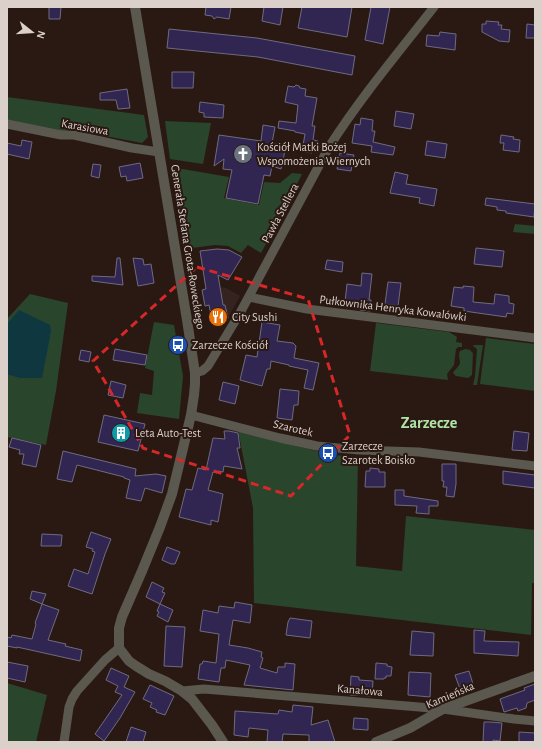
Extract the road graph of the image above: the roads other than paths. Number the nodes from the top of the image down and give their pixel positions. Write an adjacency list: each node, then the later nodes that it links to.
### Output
1 (136, 7): 4 (street, Generała Stefana Grota-Roweckiego)
2 (434, 7): 5 (street, Pawła Stellera)
3 (7, 124): 4 (street, Karasiowa)
4 (159, 152): 7 (street, Generała Stefana Grota-Roweckiego)
5 (249, 297): 6 (street, Pułkownika Henryka Kowalówki); 7 (street, Pawła Stellera)
6 (535, 338)
7 (195, 374): 8 (street, Generała Stefana Grota-Roweckiego)
8 (191, 415): 9 (street, Szarotek); 10 (street, Generała Stefana Grota-Roweckiego)
9 (535, 466)
10 (120, 648): 12 (street); 15 (street)
11 (535, 676): 13 (street, Kamieńska)
12 (182, 690): 13 (street, Kanałowa); 16 (street)
13 (443, 709): 14 (street, Kanałowa); 17 (street, Kamieńska)
14 (535, 721)
15 (64, 742)
16 (223, 742)
17 (376, 742)

